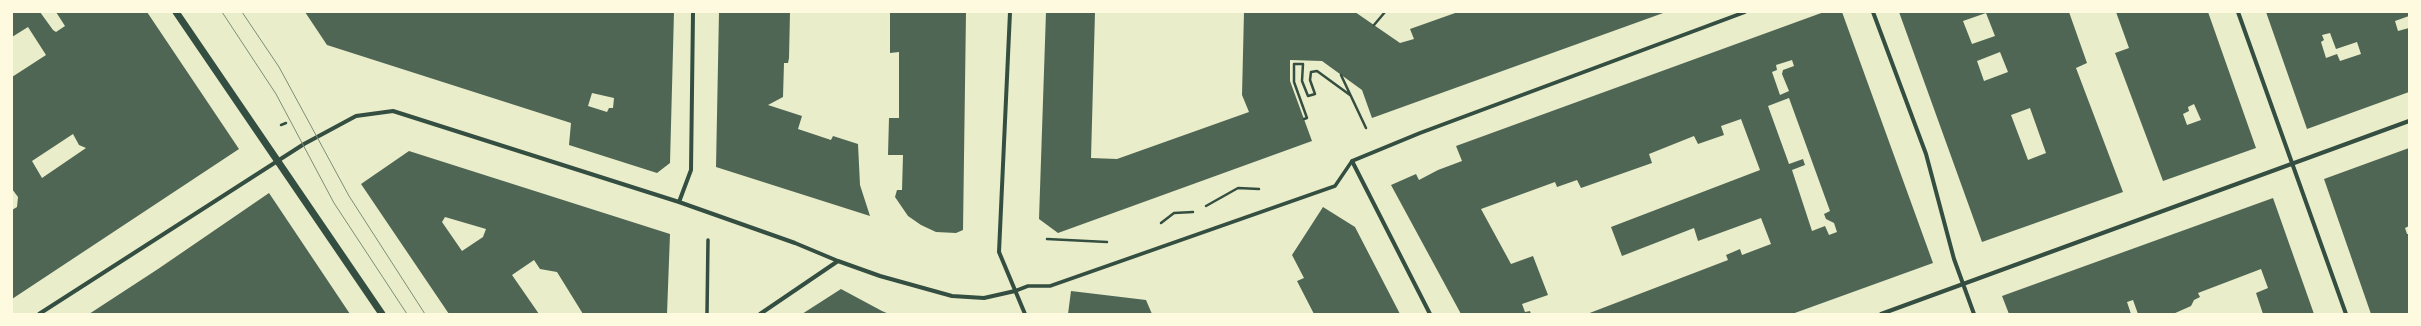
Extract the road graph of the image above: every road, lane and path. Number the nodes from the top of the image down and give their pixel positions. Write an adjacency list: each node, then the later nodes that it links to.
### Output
1 (176, 12): 14 (street)
2 (693, 12): 18 (street)
3 (1010, 12): 27 (street)
4 (1385, 12): 8 (path)
5 (1745, 12): 15 (street)
6 (1873, 12): 26 (street)
7 (2238, 12): 16 (street)
8 (1374, 25)
9 (1341, 74): 10 (path)
10 (1350, 95): 11 (path); 13 (path)
11 (1304, 119)
12 (2409, 122): 16 (street)
13 (1366, 128)
14 (278, 160): 18 (street); 28 (street); 29 (street)
15 (1352, 161): 27 (street); 33 (street)
16 (2292, 163): 26 (street); 36 (street)
17 (1261, 189): 19 (path)
18 (679, 202): 25 (street)
19 (1201, 209)
20 (1195, 212): 21 (path)
21 (1156, 227)
22 (1047, 239): 24 (path)
23 (708, 240): 30 (street)
24 (1109, 242)
25 (838, 261): 27 (street); 31 (street)
26 (1963, 284): 34 (street); 35 (street)
27 (1015, 291): 32 (street)
28 (39, 314)
29 (382, 314)
30 (707, 314)
31 (760, 314)
32 (1025, 314)
33 (1430, 314)
34 (1882, 314)
35 (1974, 314)
36 (2346, 314)

